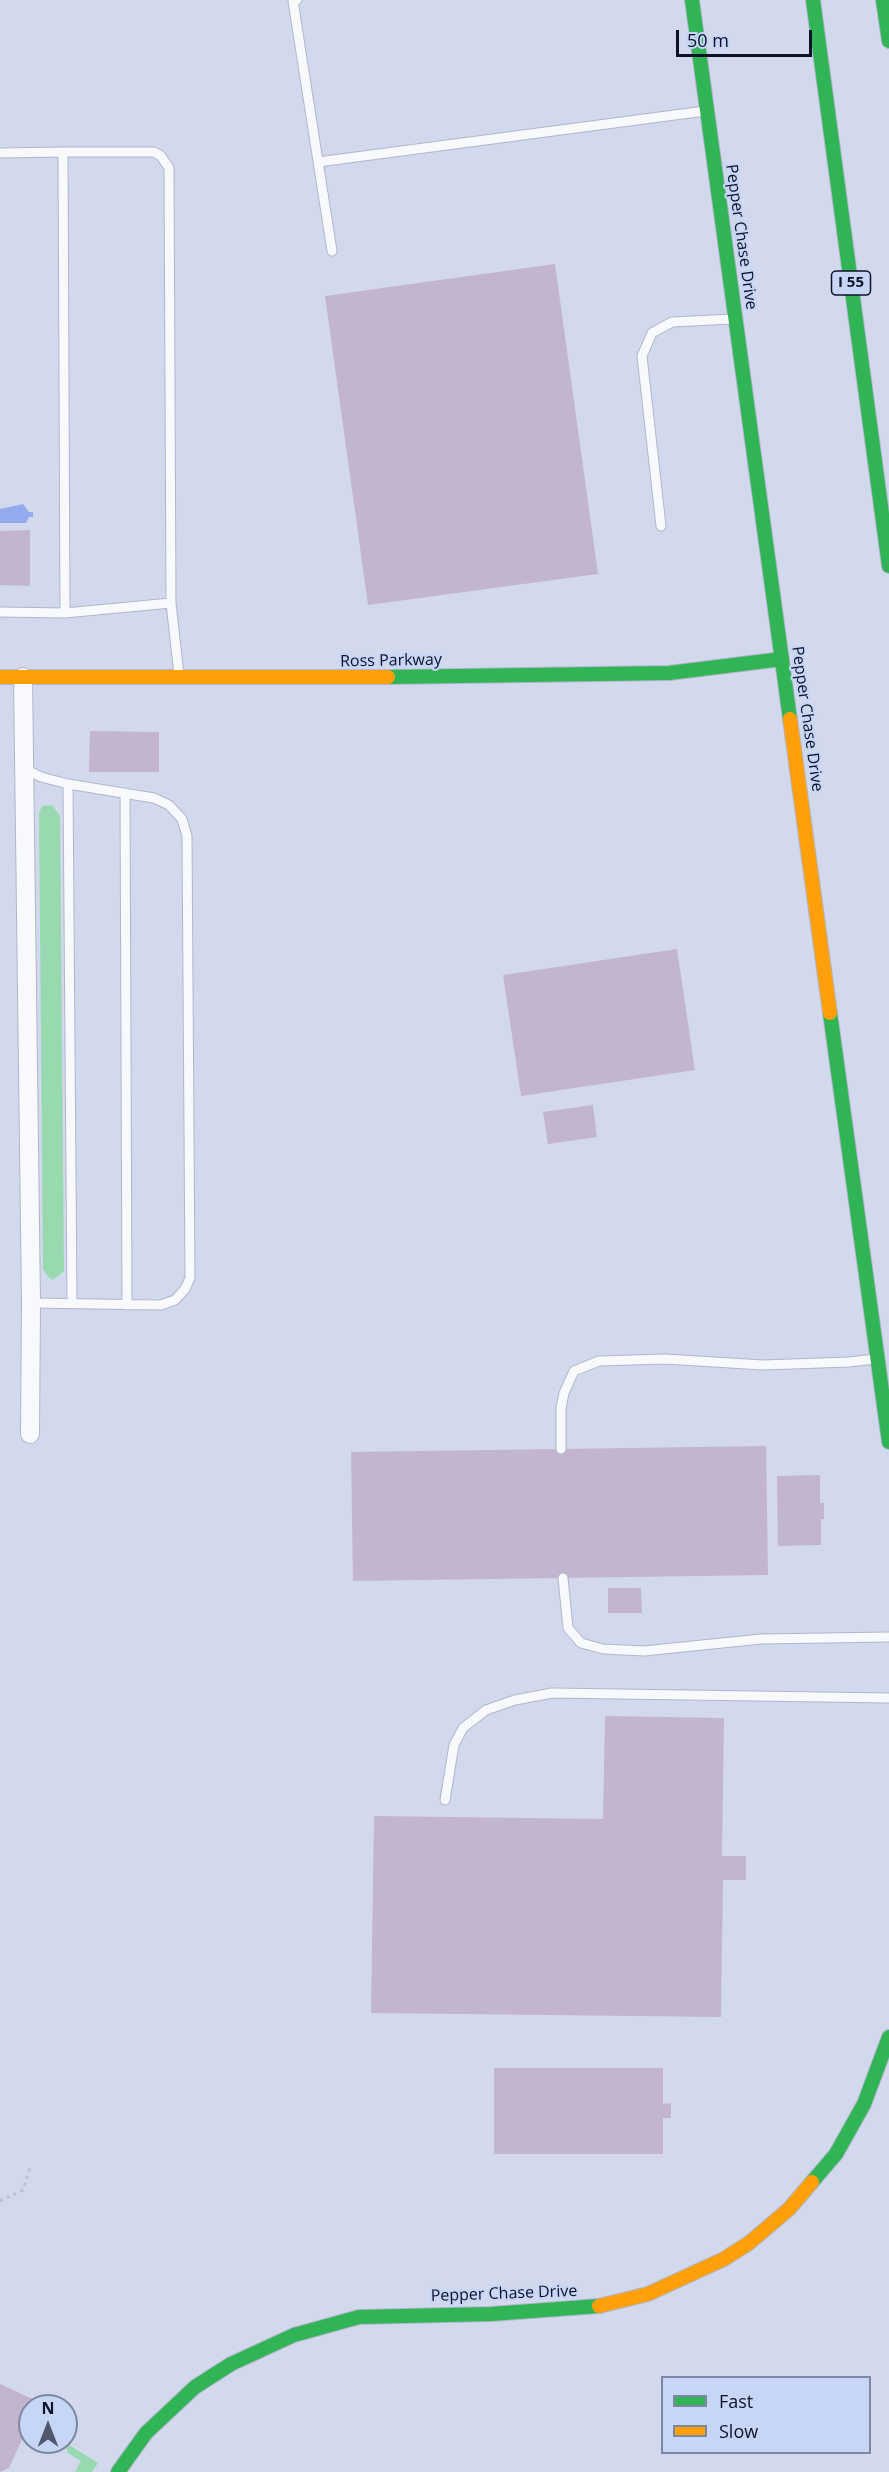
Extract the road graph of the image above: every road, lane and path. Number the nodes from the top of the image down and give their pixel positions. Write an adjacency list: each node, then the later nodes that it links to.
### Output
1 (297, 0): 9 (lane)
2 (692, 0): 6 (main road, Pepper Chase Drive)
3 (813, 0): 13 (main road, I 55)
4 (884, 0): 5 (main road)
5 (889, 41)
6 (707, 111): 9 (lane); 11 (main road, Pepper Chase Drive)
7 (63, 152): 8 (lane); 14 (lane); 16 (lane)
8 (0, 153)
9 (318, 162): 10 (lane)
10 (332, 251)
11 (735, 319): 12 (lane); 17 (main road, Pepper Chase Drive)
12 (661, 526)
13 (889, 566)
14 (171, 603): 16 (lane); 20 (lane)
15 (0, 612): 16 (lane)
16 (65, 613)
17 (782, 659): 20 (main road, Ross Parkway); 27 (main road, Pepper Chase Drive)
18 (0, 677): 19 (main road, Ross Parkway)
19 (23, 677): 20 (main road, Ross Parkway); 21 (street)
20 (179, 677)
21 (25, 769): 22 (lane); 24 (street)
22 (68, 784): 23 (lane); 25 (lane)
23 (125, 793): 26 (lane); 26 (lane)
24 (31, 1303): 25 (lane); 28 (street)
25 (72, 1304): 26 (lane)
26 (128, 1305)
27 (878, 1358): 29 (main road, Pepper Chase Drive); 30 (lane)
28 (30, 1434)
29 (889, 1442)
30 (561, 1449)
31 (563, 1578): 32 (lane)
32 (889, 1637)
33 (889, 1698): 34 (lane)
34 (445, 1800)
35 (889, 2037): 38 (main road, Pepper Chase Drive)
36 (30, 2168): 37 (path)
37 (0, 2201)
38 (118, 2472)

